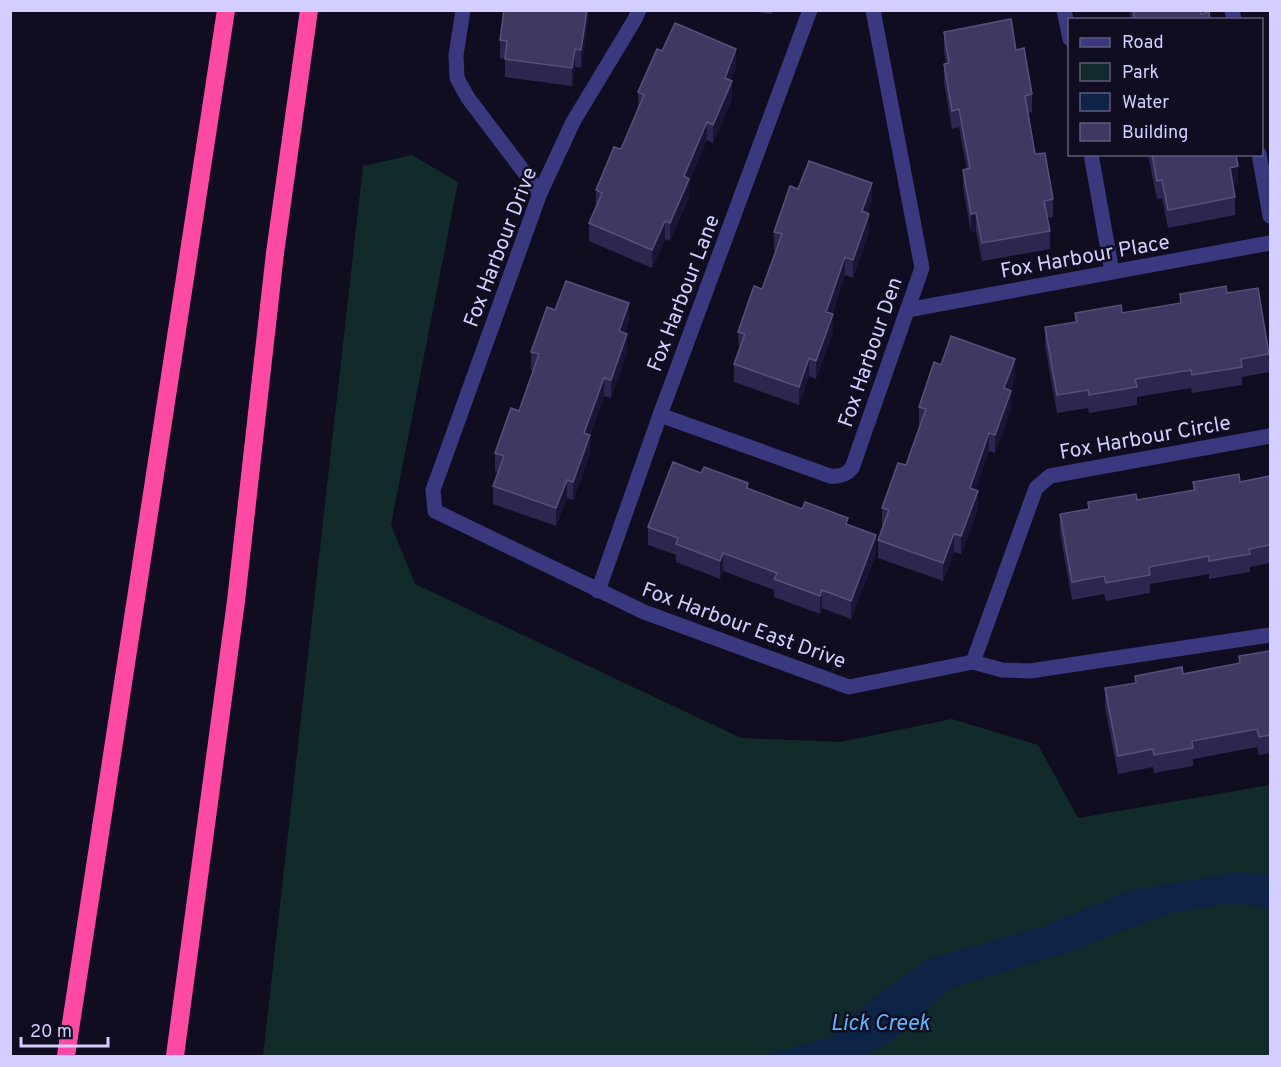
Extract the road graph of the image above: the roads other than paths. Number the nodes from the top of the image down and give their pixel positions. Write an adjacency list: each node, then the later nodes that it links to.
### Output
1 (226, 10): 23 (highway)
2 (309, 10): 22 (highway)
3 (462, 10): 11 (street)
4 (639, 10): 11 (street, Fox Harbour Drive)
5 (810, 10): 16 (street, Fox Harbour Lane)
6 (873, 10): 15 (street, Fox Harbour Den)
7 (1064, 10): 8 (street)
8 (1068, 29)
9 (1091, 156): 14 (street)
10 (1259, 156): 12 (street)
11 (540, 193): 18 (street, Fox Harbour Drive)
12 (1270, 216)
13 (1270, 243): 14 (street, Fox Harbour Place)
14 (1112, 272): 15 (street, Fox Harbour Place)
15 (907, 310): 16 (street, Fox Harbour Den)
16 (660, 415): 19 (street, Fox Harbour Lane)
17 (1270, 436): 21 (street, Fox Harbour Circle)
18 (435, 511): 19 (street, Fox Harbour East Drive)
19 (598, 591): 21 (street, Fox Harbour East Drive)
20 (1270, 635): 21 (street, Fox Harbour East Drive)
21 (973, 662)
22 (176, 1055)
23 (66, 1056)

